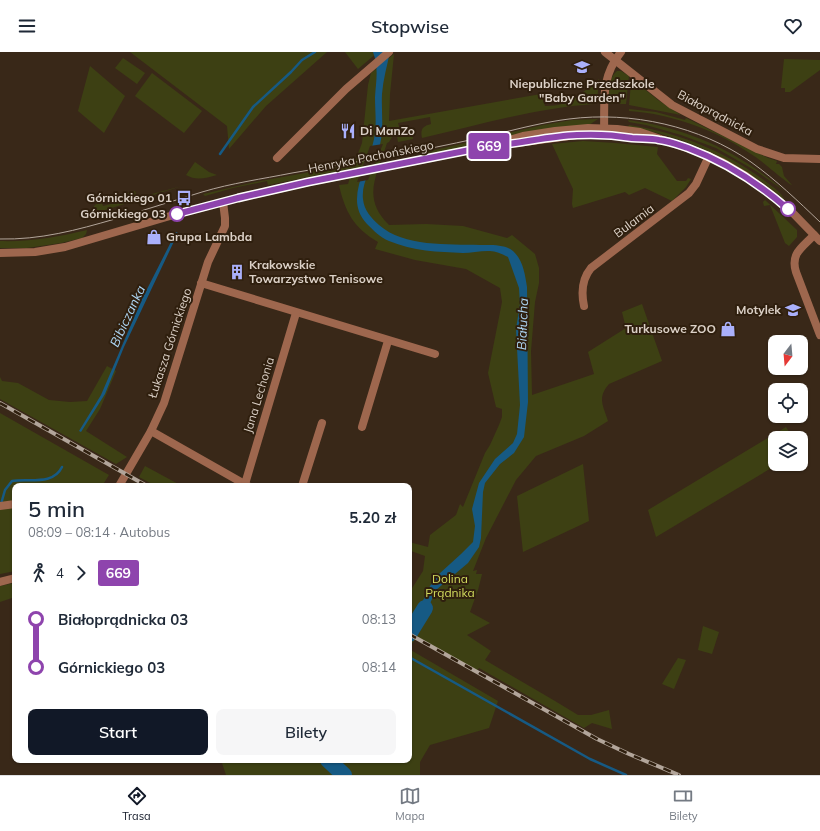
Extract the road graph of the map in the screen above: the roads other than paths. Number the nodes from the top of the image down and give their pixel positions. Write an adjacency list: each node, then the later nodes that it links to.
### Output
1 (389, 52): 7 (street)
2 (605, 52): 4 (street, Białoprądnicka)
3 (621, 52): 4 (street)
4 (615, 60): 5 (street); 8 (street, Białoprądnicka)
5 (604, 131): 6 (street, Henryka Pachońskiego); 9 (street, Henryka Pachońskiego)
6 (709, 156): 10 (street, Henryka Pachońskiego); 13 (street, Bularnia)
7 (277, 158)
8 (820, 159)
9 (223, 202): 11 (street, Henryka Pachońskiego); 12 (street, Łukasza Górnickiego)
10 (817, 238): 15 (street)
11 (0, 253)
12 (201, 283): 14 (street); 20 (street, Łukasza Górnickiego)
13 (584, 306)
14 (296, 313): 16 (street); 23 (street, Jana Lechonia)
15 (820, 334)
16 (388, 341): 17 (street); 19 (street)
17 (435, 354)
18 (322, 424): 24 (street)
19 (362, 427)
20 (151, 431): 21 (street, Łukasza Górnickiego); 22 (street)
21 (122, 483)
22 (243, 483)
23 (248, 483)
24 (303, 483)
25 (12, 579): 26 (street)
26 (0, 582)

